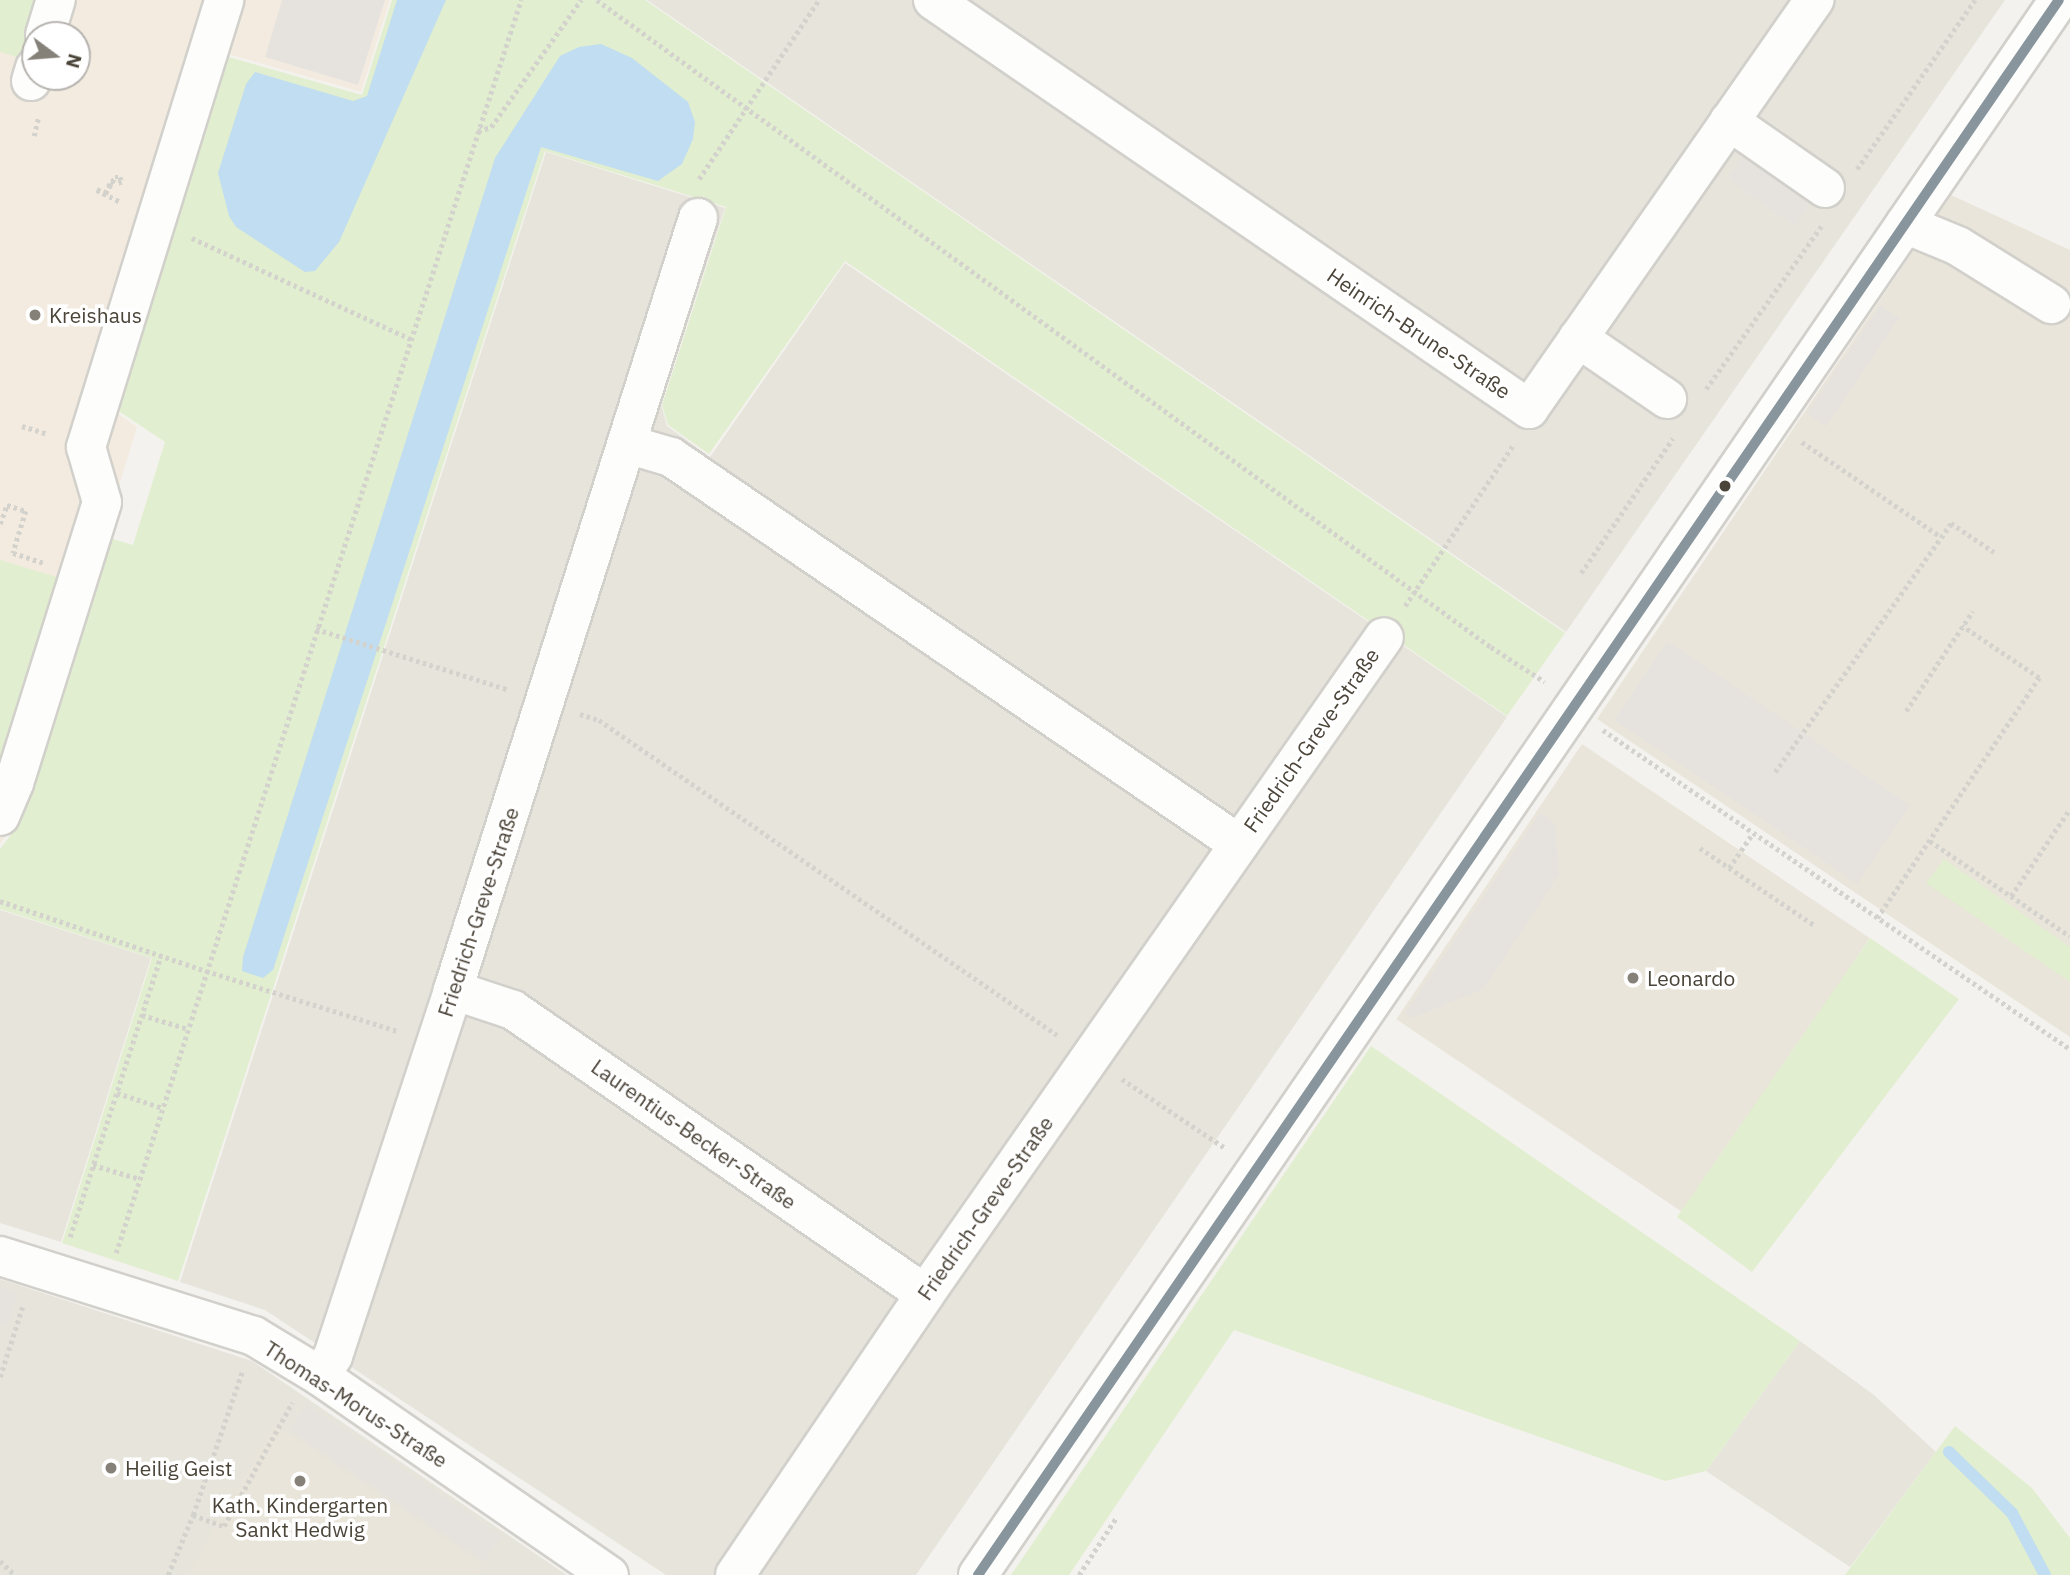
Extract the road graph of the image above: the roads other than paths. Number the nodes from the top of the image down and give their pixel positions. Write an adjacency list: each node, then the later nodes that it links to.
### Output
1 (57, 0): 6 (street)
2 (224, 0): 16 (street)
3 (933, 0): 12 (street, Heinrich-Brune-Straße)
4 (1814, 0): 7 (street, Heinrich-Brune-Straße)
5 (2059, 0): 10 (street)
6 (50, 21)
7 (1729, 121): 8 (street); 12 (street, Heinrich-Brune-Straße)
8 (1825, 188)
9 (698, 218): 14 (street, Friedrich-Greve-Straße)
10 (1905, 224): 11 (street); 24 (street)
11 (2051, 304)
12 (1578, 338): 13 (street)
13 (1667, 399)
14 (627, 444): 17 (street, Friedrich-Greve-Straße); 18 (street, Friedrich-Greve-Straße)
15 (1384, 637): 17 (street, Friedrich-Greve-Straße)
16 (0, 816)
17 (1239, 844): 20 (street, Friedrich-Greve-Straße)
18 (453, 990): 20 (street, Laurentius-Becker-Straße); 21 (street, Friedrich-Greve-Straße)
19 (31, 1266): 21 (street, Thomas-Morus-Straße)
20 (925, 1294): 23 (street, Friedrich-Greve-Straße)
21 (315, 1373): 22 (street, Thomas-Morus-Straße)
22 (609, 1575)
23 (735, 1575)
24 (978, 1575)

